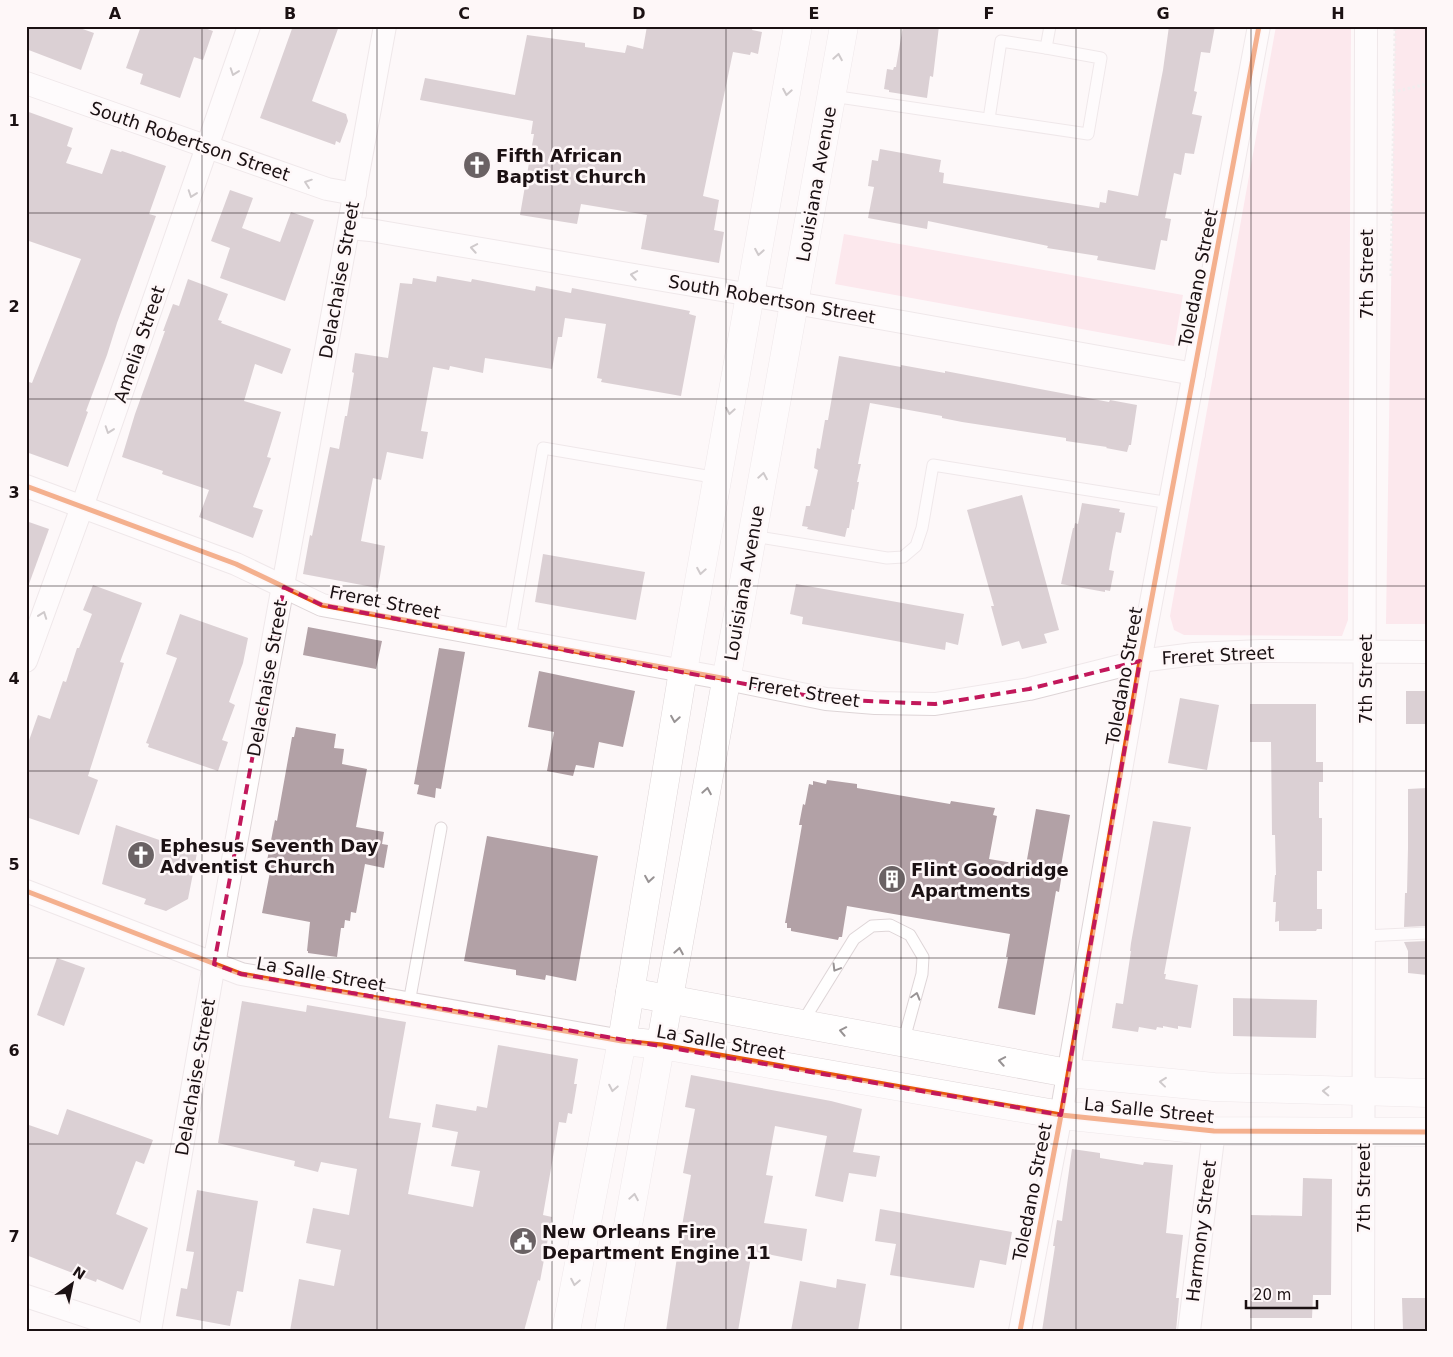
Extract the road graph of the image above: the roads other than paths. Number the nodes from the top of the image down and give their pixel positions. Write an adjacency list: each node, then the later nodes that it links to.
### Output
1 (249, 26): 12 (street, Amelia Street, one-way to 12)
2 (385, 26): 13 (street, Delachaise Street)
3 (798, 26): 15 (street, one-way to 15)
4 (844, 26): 10 (street, Louisiana Avenue, one-way to 4)
5 (1050, 26): 8 (lane)
6 (1259, 26): 17 (street, Toledano Street)
7 (1366, 26): 25 (street, 7th Street)
8 (1046, 48): 11 (lane); 11 (lane)
9 (26, 83): 12 (street, South Robertson Street)
10 (832, 96): 11 (lane); 16 (street, Louisiana Avenue)
11 (989, 119)
12 (208, 148): 13 (street, South Robertson Street, one-way to 12); 21 (street, Amelia Street, one-way to 21)
13 (355, 194): 14 (street, Delachaise Street)
14 (349, 228): 15 (street, South Robertson Street, one-way to 14); 23 (street, Delachaise Street)
15 (751, 295): 16 (street, South Robertson Street); 18 (street, one-way to 18)
16 (794, 303): 17 (street, South Robertson Street); 22 (street, Louisiana Avenue, one-way to 16)
17 (1194, 374): 20 (street, Toledano Street)
18 (718, 478): 24 (lane); 29 (street, one-way to 29)
19 (26, 486): 21 (street, Freret Street)
20 (1170, 503): 22 (lane); 28 (street, Toledano Street)
21 (82, 507): 23 (street, Freret Street); 27 (street, Amelia Street, one-way to 21)
22 (753, 536): 30 (street, Louisiana Avenue)
23 (284, 587): 24 (street, Freret Street); 35 (street, Delachaise Street)
24 (510, 639): 29 (street, Freret Street)
25 (1365, 651): 26 (street, Freret Street); 28 (street, Freret Street); 34 (street, 7th Street)
26 (1427, 652)
27 (26, 661)
28 (1140, 661): 30 (street, Freret Street); 43 (street, Toledano Street)
29 (683, 670): 30 (street, Freret Street); 36 (street, one-way to 36)
30 (727, 678): 37 (street, Louisiana Avenue, one-way to 30)
31 (441, 828): 38 (lane)
32 (26, 891): 35 (street, La Salle Street)
33 (1427, 933): 34 (lane)
34 (1364, 936): 44 (street, 7th Street)
35 (214, 964): 38 (street, La Salle Street); 54 (street, Delachaise Street)
36 (630, 992): 37 (street, La Salle Street); 40 (street)
37 (670, 999): 39 (street, La Salle Street); 42 (street, Louisiana Avenue)
38 (409, 1003): 40 (street, La Salle Street)
39 (801, 1024): 41 (street, La Salle Street, one-way to 39); 41 (lane, one-way to 39)
40 (622, 1041): 42 (street, La Salle Street); 50 (street, one-way to 50)
41 (902, 1043): 43 (street, La Salle Street, one-way to 41)
42 (662, 1045): 46 (street, La Salle Street); 51 (street, Louisiana Avenue, one-way to 42)
43 (1068, 1073): 44 (street, La Salle Street, one-way to 43); 46 (street, Toledano Street)
44 (1363, 1092): 45 (street, La Salle Street); 48 (street, 7th Street)
45 (1427, 1093)
46 (1061, 1115): 47 (street, La Salle Street); 57 (street, Toledano Street)
47 (1214, 1131): 48 (street, La Salle Street); 58 (street, Harmony Street)
48 (1363, 1131): 49 (street, La Salle Street); 59 (street, 7th Street)
49 (1427, 1132)
50 (581, 1250): 51 (street); 55 (street, one-way to 55)
51 (623, 1258): 56 (street, Louisiana Avenue)
52 (26, 1296): 53 (street)
53 (132, 1331)
54 (150, 1331)
55 (566, 1331)
56 (610, 1331)
57 (1020, 1331)
58 (1189, 1331)
59 (1363, 1331)

